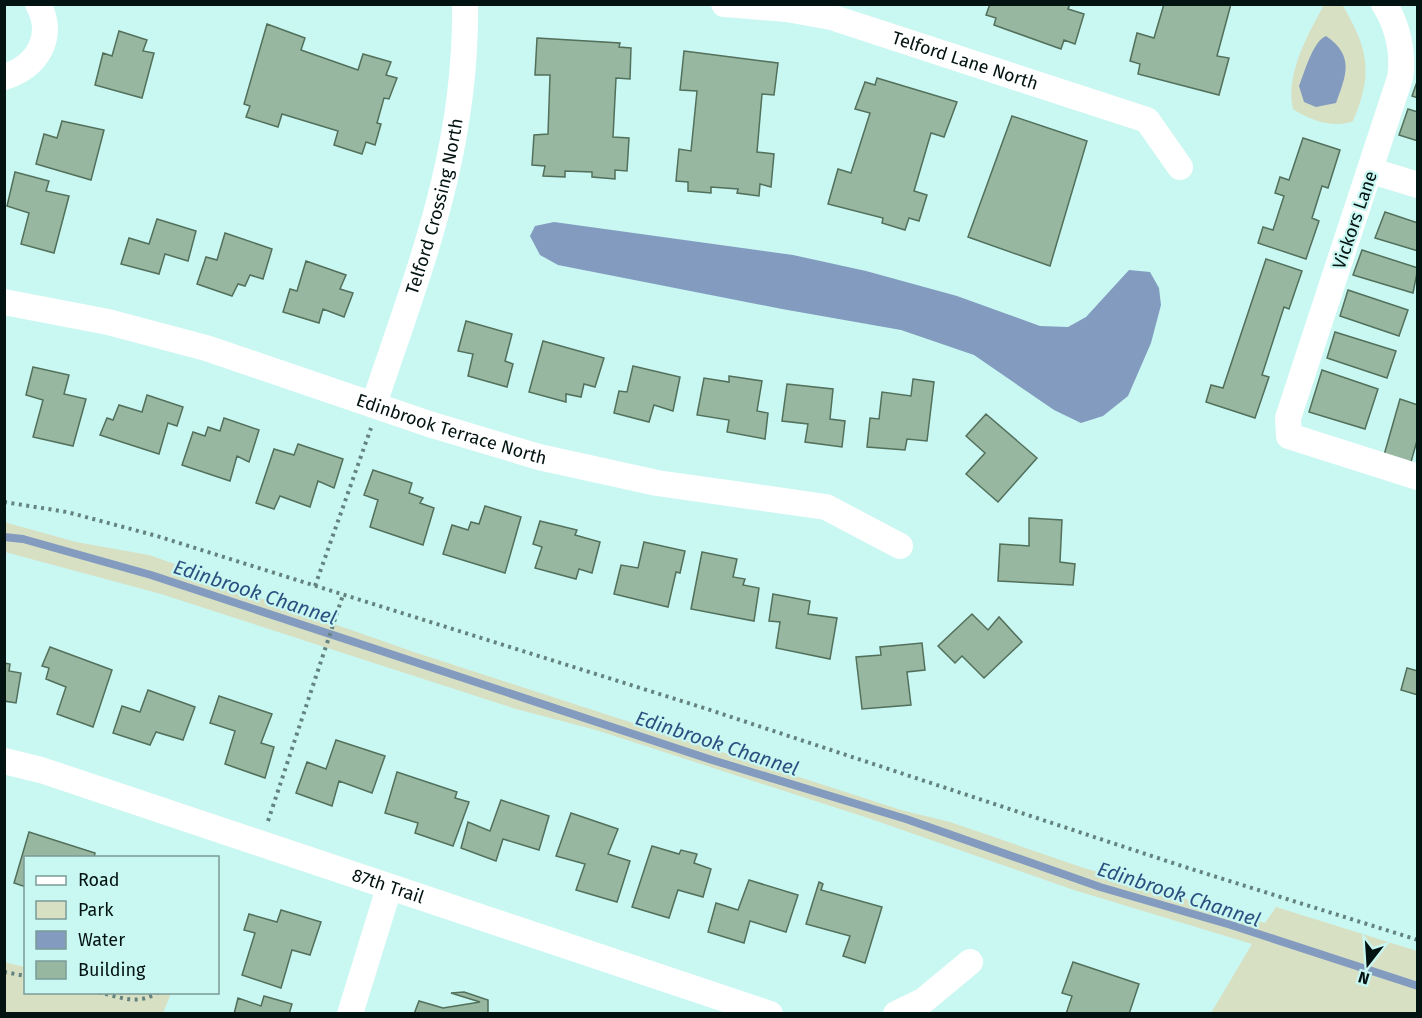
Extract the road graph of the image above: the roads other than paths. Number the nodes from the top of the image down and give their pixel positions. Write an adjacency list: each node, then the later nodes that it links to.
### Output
1 (38, 4): 5 (street)
2 (465, 4): 10 (street, Telford Crossing North)
3 (724, 4): 6 (street, Telford Lane North)
4 (1384, 4): 7 (street, Vickors Lane)
5 (4, 77)
6 (1180, 167)
7 (1372, 171): 8 (street); 11 (street, Vickors Lane)
8 (1418, 185)
9 (4, 302): 10 (street, Edinbrook Terrace North)
10 (374, 404): 12 (street, Edinbrook Terrace North)
11 (1418, 477)
12 (900, 546)
13 (4, 761): 14 (street, 87th Trail)
14 (389, 888): 16 (street); 17 (street, 87th Trail)
15 (970, 962): 18 (street)
16 (350, 1014)
17 (770, 1014)
18 (896, 1014)

